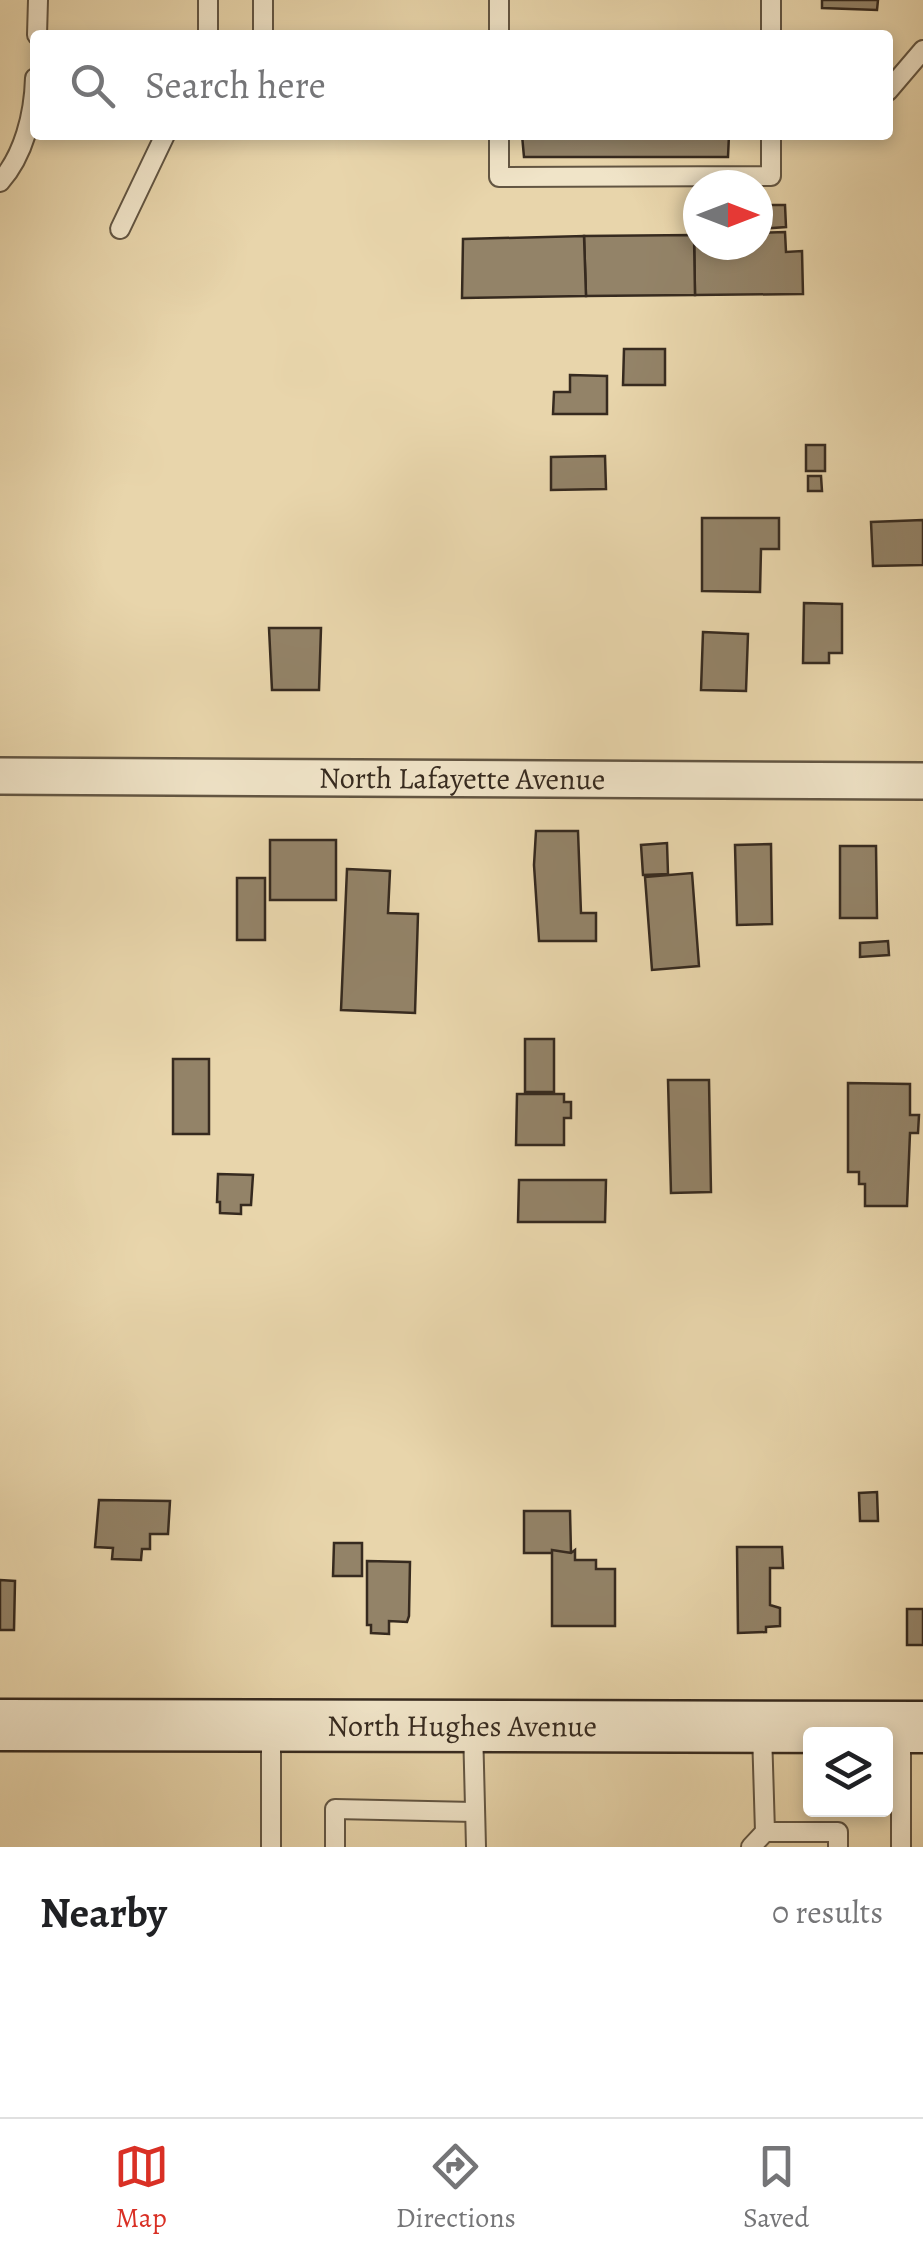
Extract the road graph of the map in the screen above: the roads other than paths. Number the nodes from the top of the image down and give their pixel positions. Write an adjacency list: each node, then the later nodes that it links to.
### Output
1 (38, 0): 6 (lane)
2 (208, 0): 7 (lane)
3 (263, 0): 8 (lane)
4 (499, 0): 9 (lane)
5 (771, 0): 10 (lane)
6 (36, 30)
7 (208, 30)
8 (263, 30)
9 (499, 30)
10 (771, 30)
11 (923, 50): 12 (lane)
12 (893, 85)
13 (30, 122): 17 (lane)
14 (163, 140): 18 (lane)
15 (499, 140): 16 (lane)
16 (771, 140)
17 (0, 182)
18 (120, 229)
19 (0, 776): 20 (street, North Lafayette Avenue)
20 (923, 781)
21 (0, 1725): 22 (street, North Hughes Avenue)
22 (272, 1726): 23 (street, North Hughes Avenue); 28 (lane)
23 (473, 1726): 24 (street, North Hughes Avenue); 26 (lane)
24 (762, 1726): 25 (street, North Hughes Avenue); 27 (lane)
25 (912, 1727): 33 (lane)
26 (474, 1812): 29 (lane); 30 (lane)
27 (765, 1832): 31 (lane); 32 (lane)
28 (271, 1847)
29 (335, 1847)
30 (476, 1847)
31 (751, 1847)
32 (838, 1847)
33 (901, 1847)

